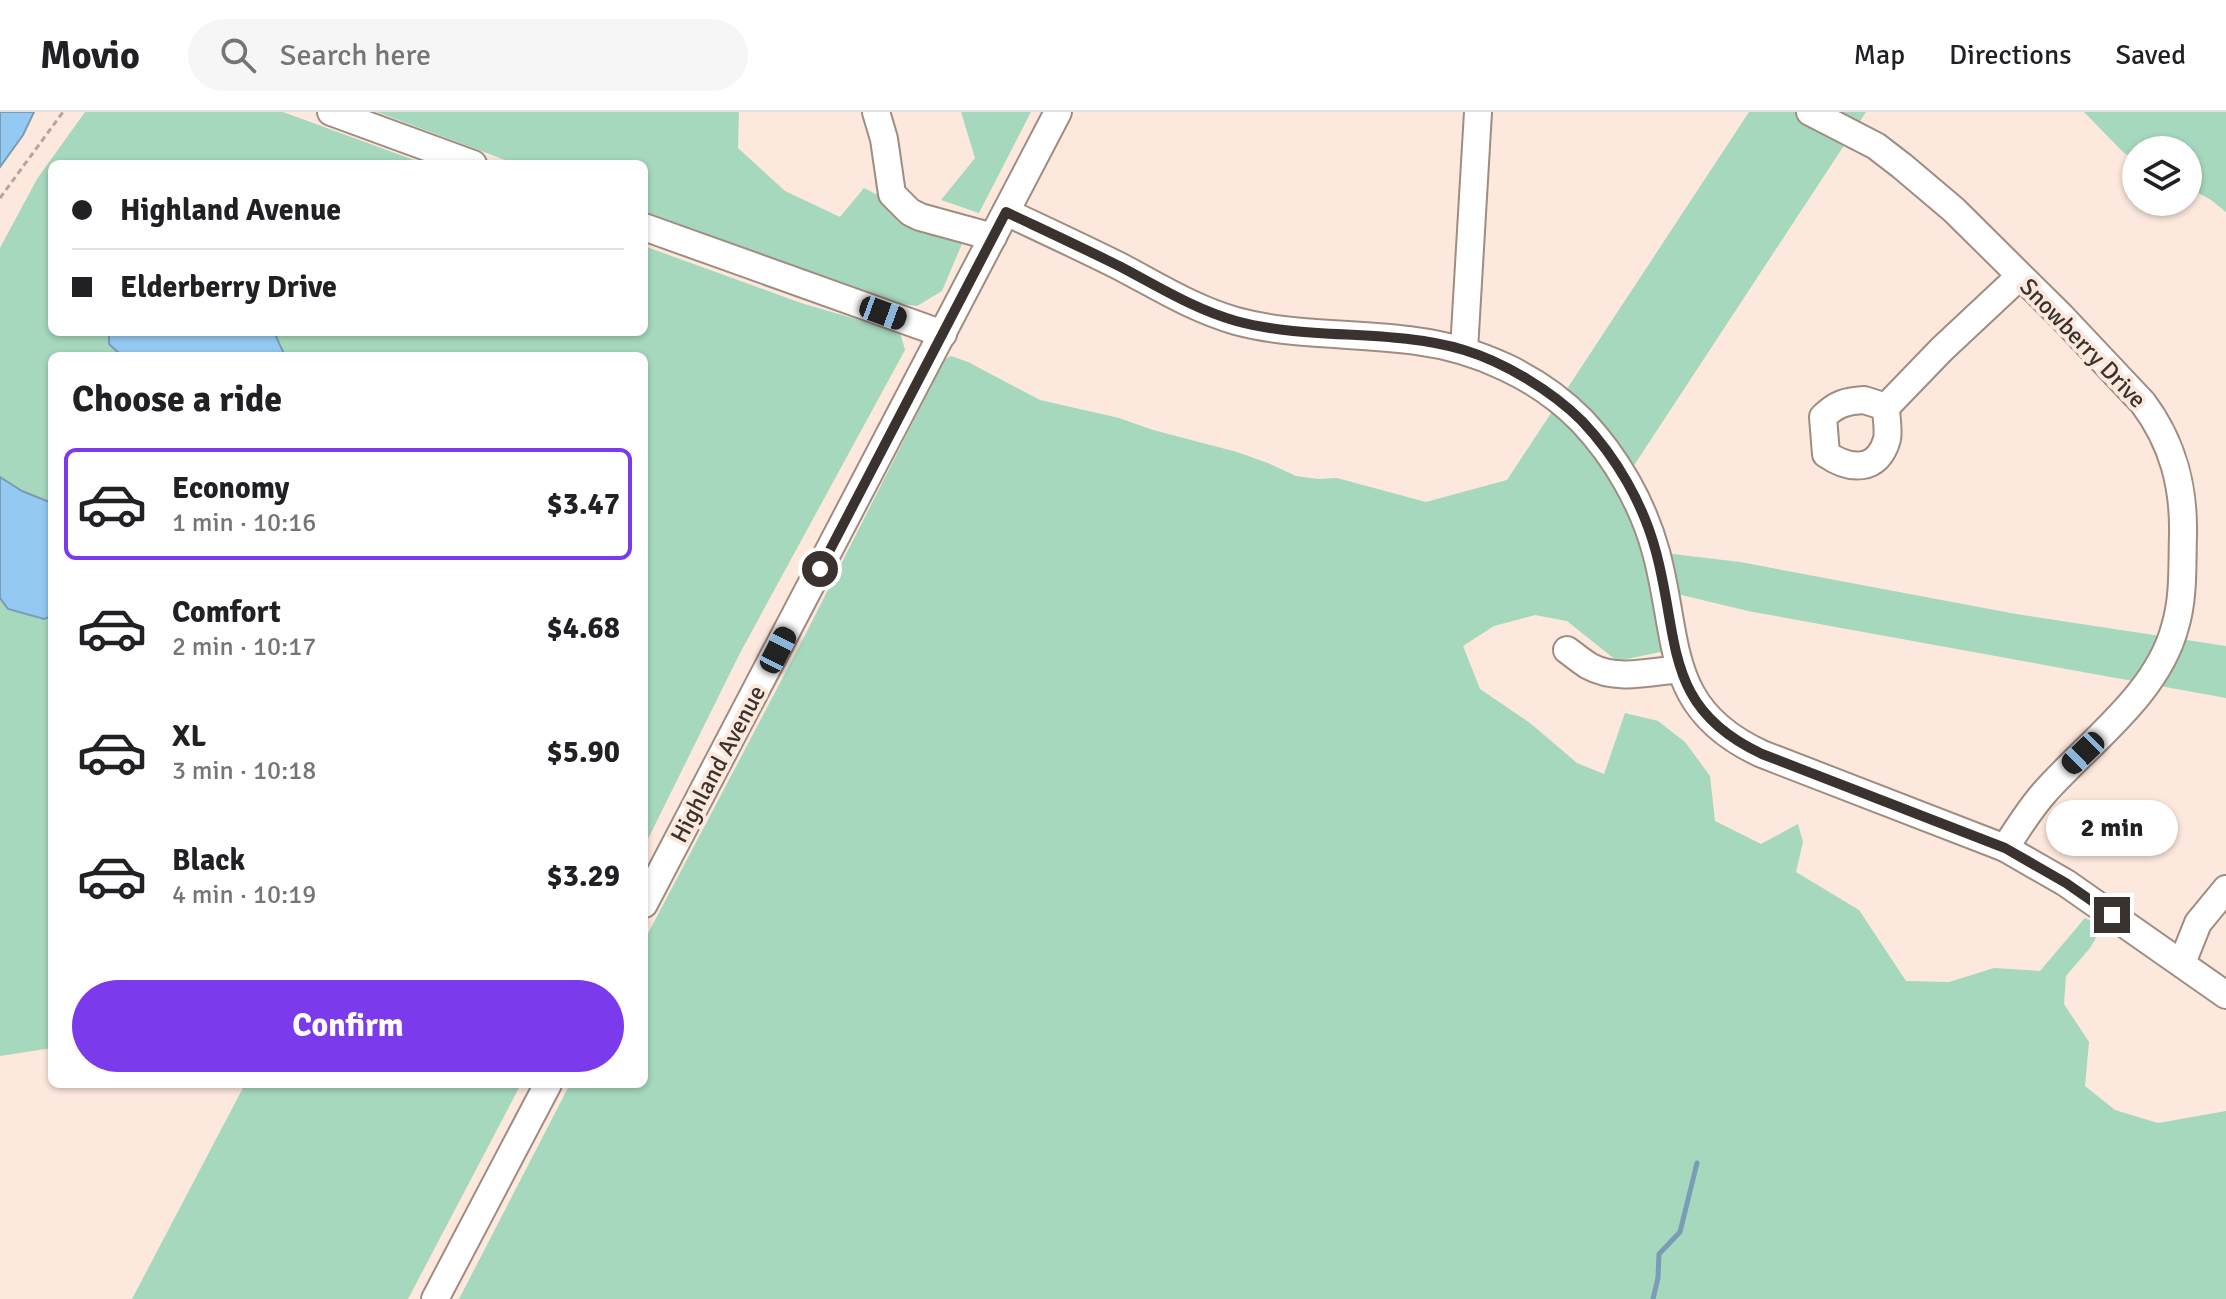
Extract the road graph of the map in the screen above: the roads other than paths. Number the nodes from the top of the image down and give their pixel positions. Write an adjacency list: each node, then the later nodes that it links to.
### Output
1 (331, 112): 6 (street)
2 (876, 112): 9 (street)
3 (1058, 112): 7 (street, Highland Avenue)
4 (1478, 112): 12 (street)
5 (1810, 112): 10 (street, Snowberry Drive)
6 (462, 160)
7 (1006, 212): 9 (street, Highland Avenue); 12 (street)
8 (648, 228): 11 (street)
9 (993, 237): 11 (street, Highland Avenue)
10 (2020, 276): 13 (street); 16 (street, Snowberry Drive)
11 (943, 334): 18 (street, Highland Avenue)
12 (1464, 350): 15 (street)
13 (1886, 407)
14 (1567, 650): 15 (street)
15 (1680, 669): 16 (street)
16 (2005, 848): 19 (street)
17 (2226, 889): 19 (street)
18 (648, 896)
19 (2182, 963): 20 (street)
20 (2226, 995)
21 (546, 1088): 22 (street)
22 (435, 1299)

